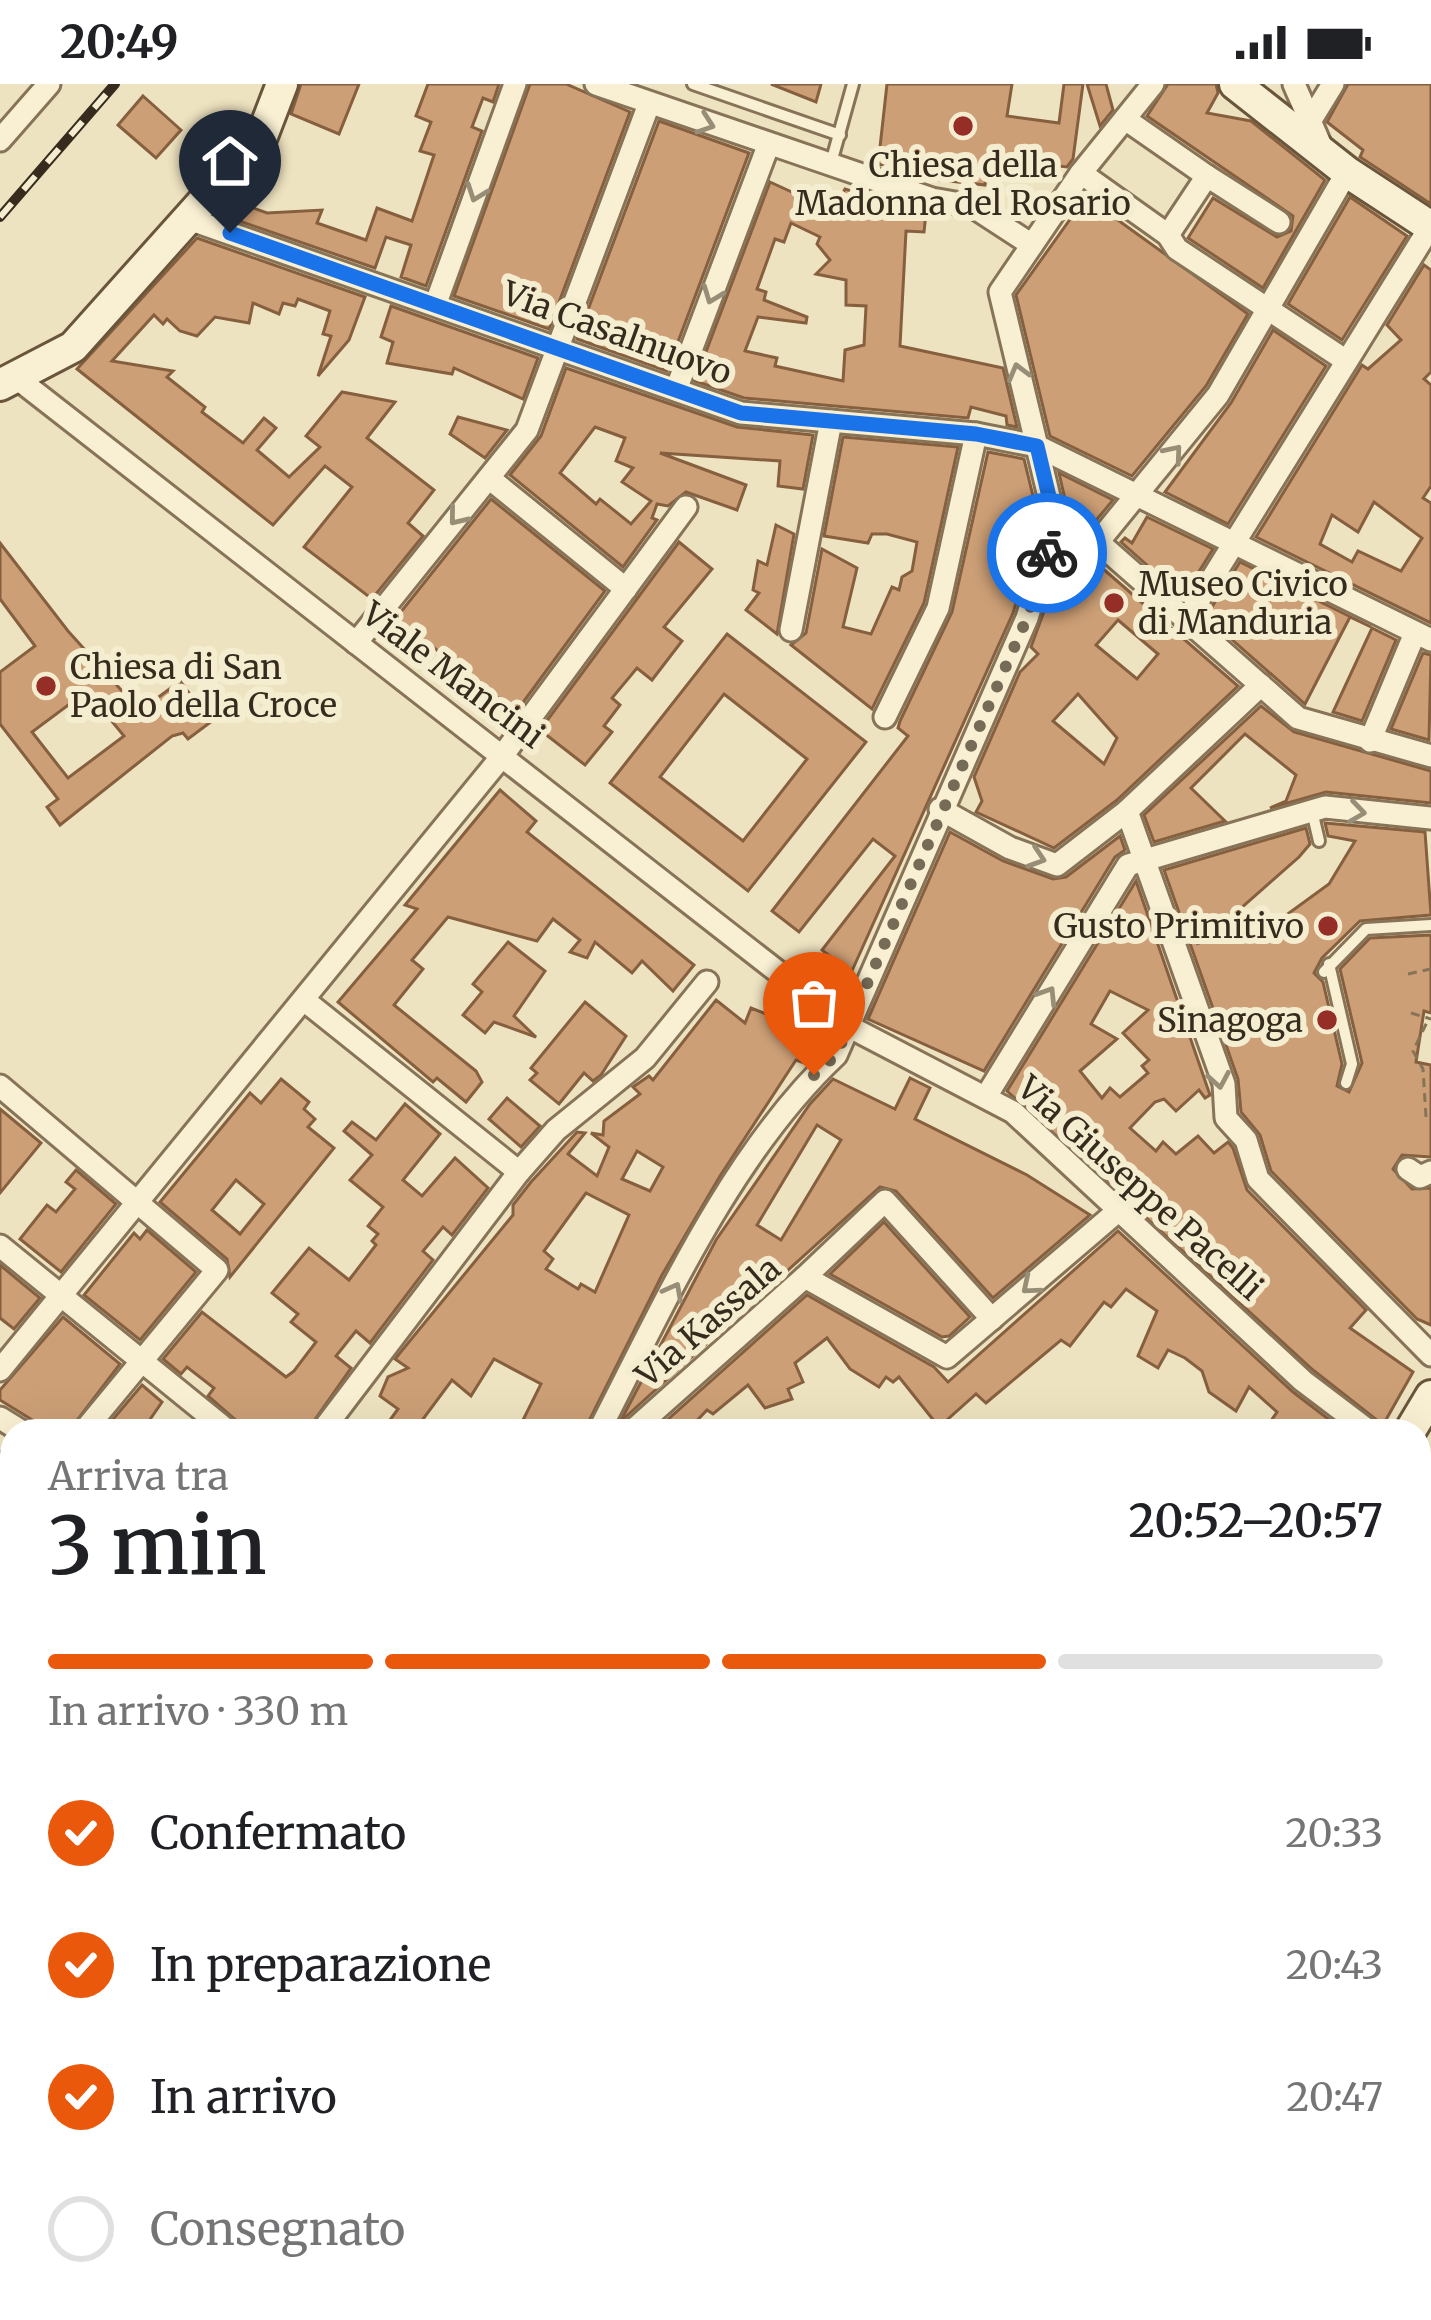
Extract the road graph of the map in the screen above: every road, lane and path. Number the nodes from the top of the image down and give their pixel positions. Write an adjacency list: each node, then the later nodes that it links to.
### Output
1 (49, 84): 15 (street)
2 (283, 84): 21 (street)
3 (514, 84): 26 (street, one-way to 26)
4 (596, 84): 11 (street)
5 (693, 84): 14 (lane)
6 (853, 84): 14 (lane)
7 (1154, 84): 12 (street)
8 (1235, 84): 17 (street)
9 (1294, 84): 13 (street)
10 (1333, 84): 13 (street)
11 (649, 104): 16 (street, one-way to 16); 28 (street)
12 (1125, 119): 19 (street); 20 (street)
13 (1309, 123): 17 (street)
14 (840, 135): 18 (lane)
15 (0, 140)
16 (768, 146): 18 (street); 31 (street, one-way to 31)
17 (1337, 164): 23 (street); 27 (street)
18 (830, 166): 25 (street)
19 (1081, 173): 24 (street); 25 (street)
20 (1208, 176): 22 (street); 24 (street)
21 (189, 219): 26 (street, Via Casalnuovo); 30 (street)
22 (1279, 222)
23 (1430, 227): 29 (street)
24 (1168, 235): 27 (street)
25 (1032, 245): 34 (street, one-way to 25)
26 (436, 302): 28 (street, Via Casalnuovo)
27 (1270, 309): 29 (street); 36 (street, one-way to 27)
28 (556, 346): 31 (street, Via Casalnuovo); 35 (street)
29 (1346, 360): 40 (street)
30 (9, 382): 45 (street, Viale Mancini)
31 (676, 390): 32 (street, Via Casalnuovo)
32 (831, 422): 33 (street, Via Casalnuovo); 43 (street)
33 (976, 434): 34 (street, Via Casalnuovo); 47 (street)
34 (1037, 446): 36 (street, Via Casalnuovo); 38 (street)
35 (489, 478): 41 (street); 45 (street, one-way to 45)
36 (1135, 496): 39 (street); 40 (street, Via Casalnuovo)
37 (686, 508): 41 (street)
38 (1056, 526): 39 (street); 51 (street)
39 (1098, 542): 42 (street)
40 (1232, 547): 42 (street); 44 (street, Via Casalnuovo)
41 (626, 589): 49 (street)
42 (1187, 620): 46 (street)
43 (791, 630)
44 (1423, 637): 48 (street)
45 (356, 643): 49 (street, Viale Mancini)
46 (1261, 685): 48 (street); 52 (street)
47 (885, 717)
48 (1370, 741): 50 (street)
49 (503, 755): 63 (street); 66 (street, Viale Mancini)
50 (1431, 756)
51 (940, 809): 52 (street, one-way to 52); 66 (street)
52 (1127, 811): 56 (street)
53 (1312, 812): 54 (street, one-way to 54); 55 (lane); 56 (street)
54 (1431, 818)
55 (1319, 841)
56 (1144, 858): 59 (street); 69 (street, one-way to 56)
57 (1431, 926): 67 (lane)
58 (1239, 930): 59 (path)
59 (1177, 951): 78 (street, one-way to 78)
60 (1431, 969): 61 (path)
61 (1408, 974)
62 (706, 982): 71 (street)
63 (304, 1000): 71 (street); 72 (street)
64 (1411, 1012): 65 (path)
65 (1430, 1019): 70 (path)
66 (846, 1025): 69 (street, Via Giuseppe Pacelli); 84 (street, one-way to 66)
67 (1346, 1083)
68 (0, 1086): 72 (street)
69 (987, 1095): 73 (street, Via Giuseppe Pacelli)
70 (1426, 1117)
71 (519, 1172): 83 (street)
72 (135, 1203): 76 (street); 79 (street)
73 (1119, 1210): 77 (street, Via Kassala, one-way to 77); 86 (street, Via Giuseppe Pacelli)
74 (0, 1246): 76 (street)
75 (805, 1277): 77 (street, Via Kassala); 77 (street); 85 (street, Via Kassala)
76 (60, 1295): 79 (street); 80 (street)
77 (992, 1319)
78 (1431, 1354)
79 (139, 1364): 81 (street); 82 (street)
80 (0, 1370)
81 (94, 1419)
82 (212, 1419)
83 (331, 1419)
84 (605, 1419)
85 (645, 1419)
86 (1353, 1419)

